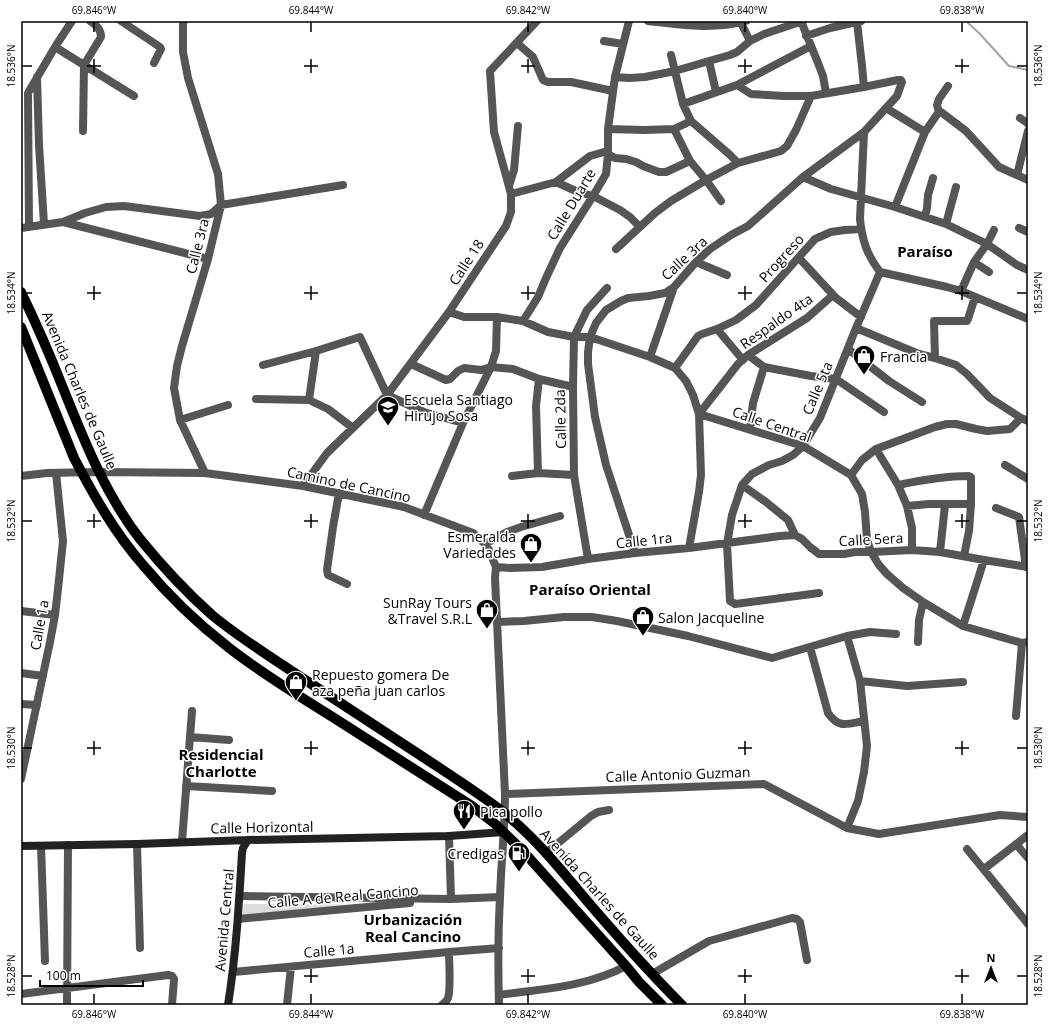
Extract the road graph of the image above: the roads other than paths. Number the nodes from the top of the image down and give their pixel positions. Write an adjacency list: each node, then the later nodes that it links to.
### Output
1 (72, 21): 17 (street)
2 (90, 21): 21 (street)
3 (121, 21): 20 (street)
4 (184, 21): 61 (street, Calle 3ra)
5 (537, 21): 14 (street, Calle 18)
6 (629, 21): 15 (street, Calle Duarte)
7 (648, 21): 10 (street)
8 (802, 21): 11 (street); 13 (street)
9 (859, 21): 11 (street); 27 (street)
10 (742, 22): 13 (street)
11 (806, 36): 16 (street)
12 (604, 41): 15 (street)
13 (750, 41): 19 (street)
14 (517, 42): 28 (street); 57 (street, Calle 18)
15 (623, 44): 24 (street, Calle Duarte)
16 (811, 46): 25 (street); 30 (street)
17 (55, 47): 21 (street); 23 (street)
18 (671, 55): 22 (street)
19 (709, 61): 22 (street); 29 (street)
20 (154, 63)
21 (84, 65): 31 (street); 42 (street)
22 (675, 71): 24 (street); 33 (street)
23 (37, 77): 66 (street); 68 (street)
24 (615, 77): 28 (street, Calle Duarte)
25 (737, 85): 29 (street); 32 (street)
26 (948, 86): 35 (street)
27 (864, 87): 30 (street); 34 (street, Calle 3ra)
28 (613, 91): 40 (street, Calle Duarte)
29 (716, 92): 33 (street)
30 (826, 94): 32 (street)
31 (134, 96)
32 (811, 96): 48 (street)
33 (684, 104): 37 (street)
34 (886, 108): 44 (street, Calle 3ra); 45 (street)
35 (939, 112): 45 (street); 49 (street)
36 (1020, 118): 38 (street)
37 (690, 121): 41 (street); 48 (street)
38 (1028, 124)
39 (518, 126): 57 (street)
40 (608, 129): 41 (street); 46 (street, Calle Duarte)
41 (674, 129): 47 (street)
42 (82, 131)
43 (1028, 131): 49 (street)
44 (864, 132): 50 (street, Calle 3ra); 59 (street)
45 (925, 132): 62 (street)
46 (608, 154): 47 (street); 54 (street); 58 (street, Calle Duarte)
47 (690, 161): 52 (street)
48 (738, 163): 52 (street)
49 (1017, 175): 53 (street)
50 (804, 177): 59 (street); 79 (street, Calle 3ra)
51 (933, 178): 64 (street)
52 (706, 180): 60 (street); 69 (street)
53 (1028, 180)
54 (556, 182): 57 (street); 58 (street)
55 (343, 186): 61 (street)
56 (956, 187): 67 (street)
57 (510, 191): 91 (street, Calle 18)
58 (593, 196): 69 (street); 95 (street, Calle Duarte)
59 (862, 197): 62 (street); 72 (street)
60 (721, 201)
61 (221, 205): 63 (street); 78 (street, Calle 3ra)
62 (895, 207): 64 (street)
63 (85, 213): 65 (street); 70 (street)
64 (924, 217): 67 (street)
65 (63, 222): 66 (street); 70 (street)
66 (44, 224): 68 (street)
67 (946, 224): 75 (street)
68 (25, 227)
69 (640, 227): 76 (street)
70 (86, 228): 78 (street)
71 (1019, 228): 74 (street)
72 (861, 229): 77 (street, Progreso); 82 (street)
73 (994, 230): 75 (street)
74 (1028, 232)
75 (987, 244): 80 (street); 81 (street)
76 (616, 250)
77 (799, 258): 89 (street); 98 (street, Progreso)
78 (208, 260): 122 (street, Calle 3ra)
79 (696, 262): 84 (street); 85 (street, Calle 3ra)
80 (974, 262): 83 (street); 87 (street)
81 (1028, 270)
82 (880, 272): 87 (street); 92 (street, Calle 5ta)
83 (989, 272)
84 (727, 275)
85 (674, 287): 99 (street, Calle 3ra); 103 (street)
86 (607, 288): 100 (street, Calle 2da)
87 (960, 291): 90 (street)
88 (21, 292): 129 (main road, Avenida Charles de Gaulle)
89 (833, 295): 92 (street); 104 (street, Respaldo 4ta)
90 (975, 297): 93 (street); 105 (street)
91 (448, 312): 94 (street); 106 (street, Calle 18)
92 (861, 317): 97 (street, Calle 5ta)
93 (1027, 317)
94 (497, 318): 95 (street); 108 (street)
95 (524, 321): 100 (street)
96 (21, 327): 131 (main road, Avenida Charles de Gaulle)
97 (856, 328): 101 (street, Calle 5ta); 105 (street)
98 (717, 329): 104 (street); 110 (street, Progreso)
99 (590, 337): 100 (street); 103 (street); 156 (street, Calle 3ra)
100 (574, 338): 113 (street, Calle 2da)
101 (848, 349): 112 (street, Calle 5ta); 117 (street)
102 (316, 351): 107 (street); 114 (street); 116 (street)
103 (650, 357): 110 (street)
104 (745, 358): 109 (street); 120 (street, Respaldo 4ta)
105 (935, 358): 121 (street)
106 (411, 364): 108 (street); 114 (street, Calle 18)
107 (264, 365)
108 (491, 367): 111 (street); 123 (street)
109 (764, 367): 112 (street); 125 (street)
110 (675, 368): 120 (street)
111 (539, 379): 113 (street); 133 (street)
112 (836, 379): 119 (street); 126 (street, Calle 5ta)
113 (573, 387): 134 (street, Calle 2da)
114 (387, 396): 123 (street); 124 (street, Calle 18)
115 (256, 399): 116 (street)
116 (309, 400): 124 (street)
117 (922, 402)
118 (228, 405): 122 (street)
119 (884, 412)
120 (699, 414): 125 (street, Calle Central); 152 (street)
121 (1025, 419): 127 (street)
122 (180, 420): 132 (street, Calle 3ra)
123 (463, 423): 147 (street)
124 (353, 428): 141 (street, Calle 18)
125 (750, 429): 126 (street, Calle Central)
126 (803, 446): 135 (street, Calle Central); 140 (street, Calle 5ta)
127 (876, 449): 135 (street); 139 (street)
128 (1005, 465): 138 (street)
129 (99, 472): 131 (street, Camino de Cancino); 132 (street, Camino de Cancino); 190 (main road, Avenida Charles de Gaulle)
130 (56, 473): 131 (street, Camino de Cancino); 136 (street, Camino de Cancino); 166 (street, Calle 1a)
131 (82, 473): 193 (main road, Avenida Charles de Gaulle)
132 (205, 474): 141 (street, Camino de Cancino)
133 (538, 474): 134 (street); 137 (street)
134 (574, 475): 158 (street, Calle 2da)
135 (850, 475): 154 (street, Calle Central)
136 (21, 476)
137 (512, 476)
138 (1028, 479)
139 (898, 484): 144 (street); 145 (street)
140 (742, 485): 149 (street, Calle 5era); 151 (street, Calle 5ta)
141 (303, 486): 142 (street, Camino de Cancino)
142 (339, 493): 147 (street, Camino de Cancino); 162 (street)
143 (945, 504): 144 (street); 145 (street); 155 (street)
144 (971, 504): 157 (street)
145 (906, 506): 153 (street)
146 (996, 508): 161 (street)
147 (424, 515): 150 (street, Camino de Cancino)
148 (560, 516): 150 (street)
149 (795, 535): 151 (street, Calle 1ra); 154 (street, Calle 5era)
150 (484, 544): 160 (street, Camino de Cancino)
151 (727, 544): 152 (street, Calle 1ra); 163 (street, Calle 5ta)
152 (689, 548): 156 (street, Calle 1ra)
153 (912, 550): 154 (street, Calle 5era); 155 (street, Calle 5era)
154 (871, 552): 164 (street, Calle Central)
155 (940, 552): 157 (street, Calle 5era)
156 (635, 553): 158 (street, Calle 1ra)
157 (964, 556): 159 (street, Calle 5era)
158 (588, 559): 160 (street, Calle 1ra)
159 (984, 560): 161 (street, Calle 5era); 168 (street)
160 (496, 567): 167 (street, Camino de Cancino)
161 (1027, 567)
162 (347, 584)
163 (819, 593)
164 (923, 602): 168 (street, Calle Central); 171 (street)
165 (21, 611): 166 (street)
166 (55, 614): 175 (street, Calle 1a)
167 (497, 622): 173 (street); 188 (street, Camino de Cancino)
168 (963, 626): 172 (street, Calle Central)
169 (896, 634): 170 (street)
170 (847, 636): 173 (street); 176 (street)
171 (918, 642)
172 (1025, 643): 181 (street)
173 (810, 647): 182 (street)
174 (21, 673): 175 (street)
175 (43, 676): 179 (street, Calle 1a)
176 (860, 681): 177 (street); 182 (street)
177 (963, 682)
178 (21, 704): 179 (street)
179 (37, 705): 185 (street, Calle 1a)
180 (192, 711): 183 (street)
181 (1016, 716)
182 (864, 721): 192 (street)
183 (190, 737): 184 (street); 186 (street)
184 (229, 740)
185 (21, 779)
186 (186, 786): 187 (street); 197 (street)
187 (272, 791)
188 (505, 794): 190 (street); 192 (street, Calle Antonio Guzman)
189 (609, 810): 204 (street)
190 (505, 814): 193 (street); 204 (main road, Avenida Charles de Gaulle)
191 (1028, 817): 192 (street, Calle Antonio Guzman)
192 (846, 828)
193 (504, 832): 195 (main road, Calle Horizontal); 208 (street); 217 (main road, Avenida Charles de Gaulle)
194 (1028, 835): 199 (street)
195 (449, 836): 196 (main road, Calle Horizontal); 209 (street)
196 (248, 840): 197 (main road, Calle Horizontal); 207 (main road, Avenida Central)
197 (182, 842): 198 (main road, Calle Horizontal)
198 (137, 844): 200 (main road, Calle Horizontal); 212 (street)
199 (1016, 844): 205 (street); 206 (street)
200 (68, 845): 202 (main road, Calle Horizontal); 221 (street)
201 (21, 846): 202 (main road, Calle Horizontal)
202 (41, 846): 216 (street)
203 (967, 848): 206 (street)
204 (546, 853): 220 (main road, Avenida Charles de Gaulle)
205 (1028, 858)
206 (984, 870): 211 (street)
207 (240, 896): 209 (street); 210 (main road, Avenida Central)
208 (500, 897): 209 (street); 213 (street)
209 (451, 899): 210 (street, Calle A de Real Cancino)
210 (238, 919): 219 (main road, Avenida Central)
211 (1028, 924)
212 (140, 948)
213 (498, 948): 214 (street, Calle 1a); 223 (street)
214 (449, 952): 218 (street, Calle 1a); 228 (street)
215 (807, 960): 220 (street)
216 (45, 961)
217 (626, 966): 223 (street); 230 (main road, Avenida Charles de Gaulle)
218 (291, 967): 219 (street, Calle 1a); 227 (street)
219 (233, 972): 226 (main road, Avenida Central)
220 (652, 974): 231 (main road, Avenida Charles de Gaulle)
221 (67, 988): 222 (street); 224 (street); 225 (street)
222 (21, 994)
223 (499, 996): 229 (street)
224 (67, 1005)
225 (172, 1005)
226 (228, 1005)
227 (287, 1005)
228 (442, 1005)
229 (499, 1005)
230 (662, 1005)
231 (682, 1005)

